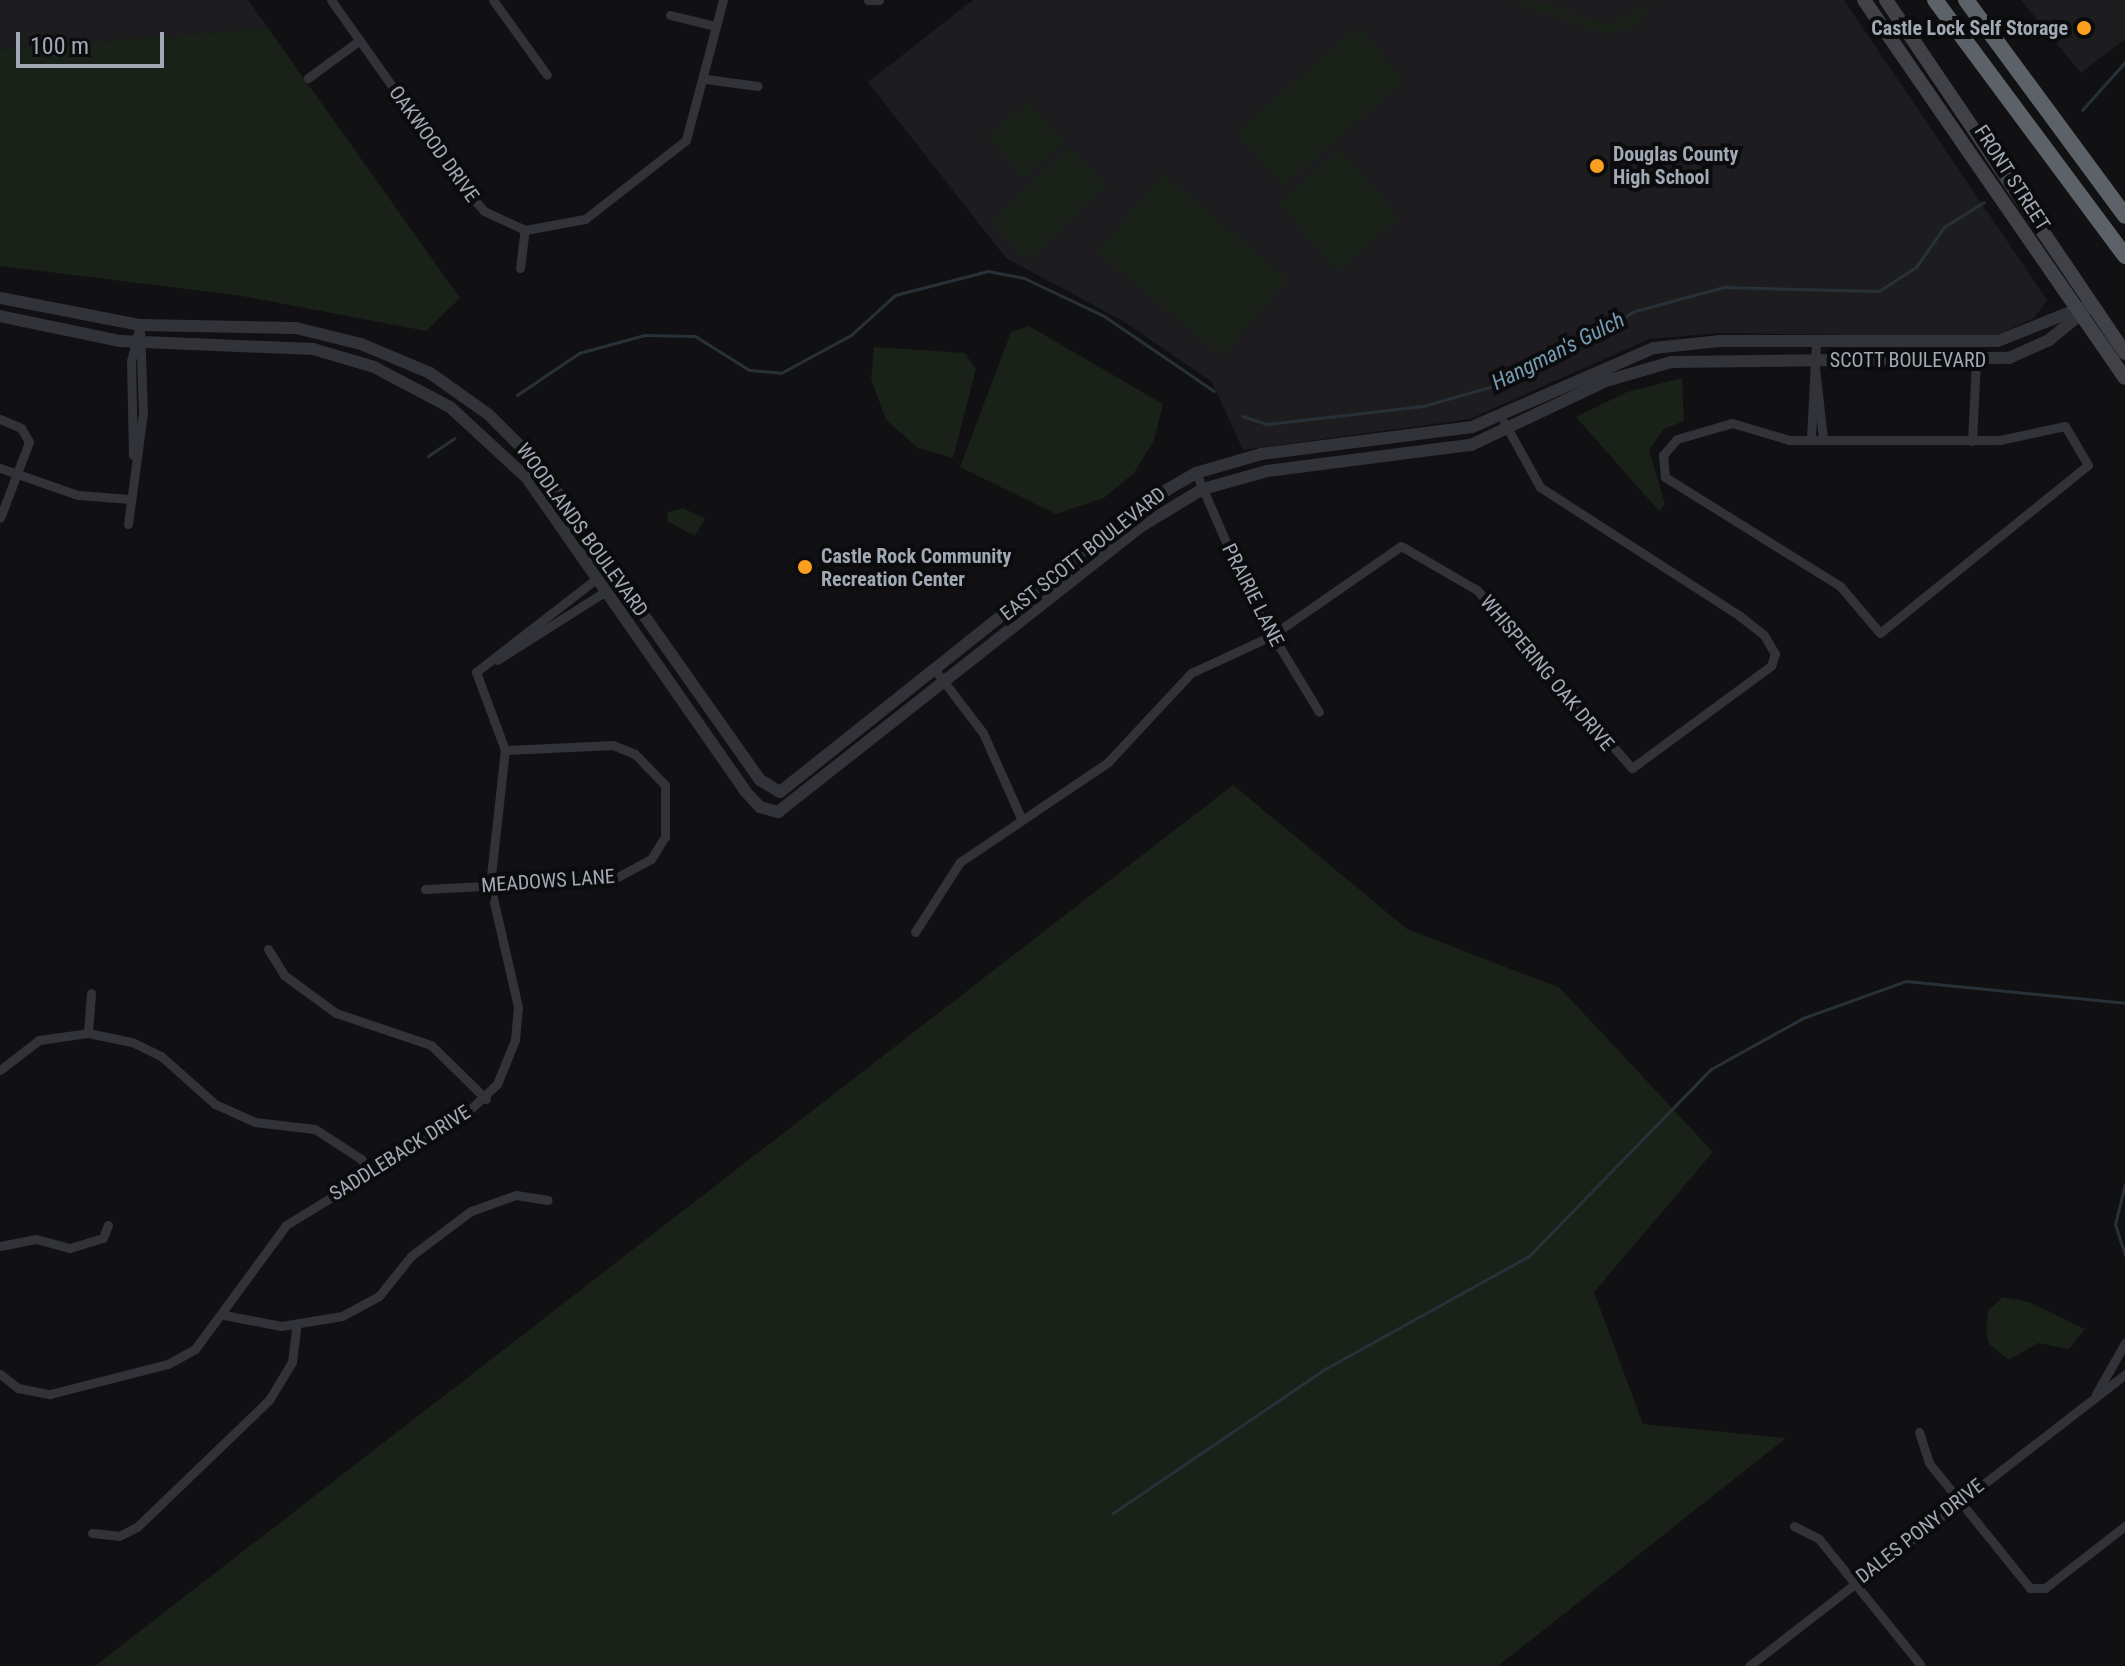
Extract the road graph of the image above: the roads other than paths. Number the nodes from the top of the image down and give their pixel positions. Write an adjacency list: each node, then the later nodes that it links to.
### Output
1 (331, 0): 12 (street, OAKWOOD DRIVE)
2 (493, 0): 13 (street)
3 (723, 0): 11 (street)
4 (868, 0): 5 (street)
5 (879, 0)
6 (1864, 0): 23 (main road, FRONT STREET)
7 (1886, 0): 22 (main road, FRONT STREET)
8 (1935, 0): 19 (highway)
9 (1966, 0): 17 (highway)
10 (670, 15): 11 (street)
11 (715, 26): 15 (street)
12 (360, 40): 14 (street); 18 (street, OAKWOOD DRIVE)
13 (547, 75)
14 (308, 78)
15 (706, 79): 16 (street); 18 (street)
16 (758, 86)
17 (2125, 216)
18 (525, 230): 20 (street)
19 (2125, 256)
20 (520, 268)
21 (0, 298): 25 (street, WOODLANDS BOULEVARD)
22 (2090, 306): 23 (street, SCOTT BOULEVARD); 29 (main road, FRONT STREET)
23 (2076, 313): 27 (street, SCOTT BOULEVARD); 30 (street, SCOTT BOULEVARD); 32 (main road, FRONT STREET)
24 (0, 316): 26 (street, WOODLANDS BOULEVARD)
25 (140, 325): 26 (street); 28 (street); 48 (street, WOODLANDS BOULEVARD)
26 (132, 341): 28 (street, WOODLANDS BOULEVARD); 40 (street)
27 (1816, 342): 31 (street); 33 (street, SCOTT BOULEVARD)
28 (146, 343): 40 (street); 49 (street, WOODLANDS BOULEVARD)
29 (2125, 353)
30 (1976, 362): 31 (street, SCOTT BOULEVARD); 38 (street)
31 (1815, 363): 35 (street, SCOTT BOULEVARD); 36 (street); 37 (street)
32 (2125, 378)
33 (1501, 415): 35 (street, WHISPERING OAK DRIVE); 39 (street, SCOTT BOULEVARD)
34 (0, 419): 43 (street)
35 (1507, 432): 44 (street, SCOTT BOULEVARD); 51 (street, WHISPERING OAK DRIVE)
36 (1811, 438): 37 (street); 38 (street)
37 (1823, 438): 38 (street)
38 (1972, 441)
39 (1301, 449): 42 (street, EAST SCOTT BOULEVARD)
40 (134, 461): 45 (street)
41 (0, 468): 43 (street)
42 (1196, 473): 44 (street, PRAIRIE LANE); 52 (street, EAST SCOTT BOULEVARD)
43 (20, 474): 45 (street); 46 (street)
44 (1203, 489): 51 (street, PRAIRIE LANE); 54 (street, EAST SCOTT BOULEVARD)
45 (130, 499): 47 (street)
46 (0, 518)
47 (128, 524)
48 (616, 575): 49 (street); 50 (street); 57 (street, WOODLANDS BOULEVARD)
49 (597, 578): 50 (street, WOODLANDS BOULEVARD); 53 (street)
50 (606, 591): 53 (street); 58 (street, WOODLANDS BOULEVARD)
51 (1271, 636): 55 (street, PRAIRIE LANE); 59 (street, WHISPERING OAK DRIVE)
52 (935, 670): 54 (street); 57 (street, EAST SCOTT BOULEVARD)
53 (476, 672): 56 (street, SADDLEBACK DRIVE)
54 (947, 685): 58 (street, EAST SCOTT BOULEVARD); 59 (street)
55 (1319, 712)
56 (505, 750): 60 (street, SADDLEBACK DRIVE); 60 (street, MEADOWS LANE)
57 (775, 792)
58 (772, 811)
59 (1021, 818): 62 (street, WHISPERING OAK DRIVE)
60 (490, 885): 61 (street, MEADOWS LANE); 67 (street, SADDLEBACK DRIVE)
61 (425, 889)
62 (915, 932)
63 (268, 949): 67 (street)
64 (91, 993): 65 (street)
65 (88, 1033): 66 (street); 68 (street)
66 (0, 1070)
67 (486, 1099): 68 (street, SADDLEBACK DRIVE)
68 (371, 1174): 72 (street, SADDLEBACK DRIVE)
69 (548, 1200): 73 (street)
70 (108, 1225): 71 (street)
71 (0, 1246)
72 (224, 1315): 73 (street); 75 (street, SADDLEBACK DRIVE)
73 (296, 1327): 82 (street)
74 (2125, 1343): 77 (street, DALES PONY DRIVE)
75 (0, 1374)
76 (2125, 1374): 77 (street, DALES PONY DRIVE)
77 (2094, 1397): 79 (street, DALES PONY DRIVE)
78 (1919, 1432): 79 (street)
79 (1958, 1502): 81 (street); 83 (street, DALES PONY DRIVE)
80 (1794, 1526): 83 (street)
81 (2125, 1526)
82 (92, 1533)
83 (1854, 1582): 84 (street); 85 (street, DALES PONY DRIVE)
84 (1920, 1664)
85 (1752, 1665)

